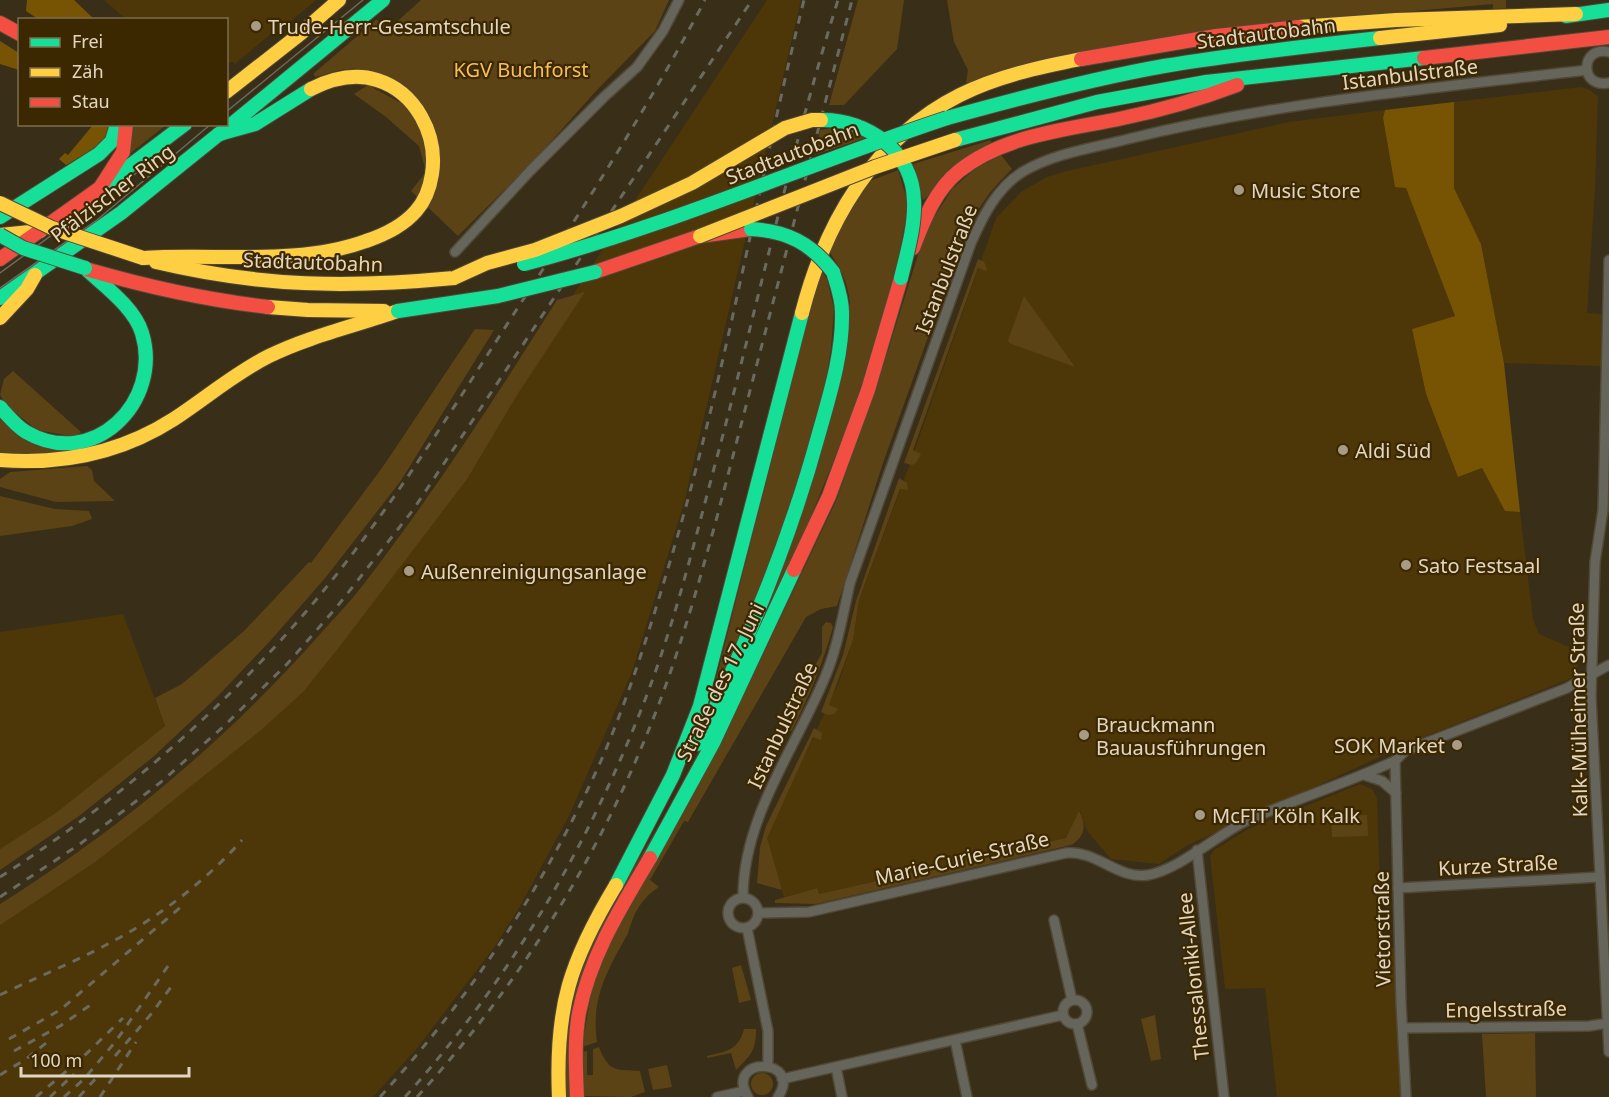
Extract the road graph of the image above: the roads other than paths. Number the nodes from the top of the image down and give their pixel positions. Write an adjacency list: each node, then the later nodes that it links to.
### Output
1 (339, 0): 14 (main road)
2 (383, 0): 18 (main road, Pfälzischer Ring)
3 (679, 0): 25 (street)
4 (1609, 10): 5 (main road, Stadtautobahn)
5 (1576, 14): 32 (main road, Stadtautobahn, bridge); 46 (main road)
6 (0, 23): 8 (main road)
7 (0, 31): 9 (main road)
8 (18, 33)
9 (18, 40)
10 (1608, 46): 11 (street); 12 (main road, Stadtautobahn)
11 (1587, 70): 13 (street); 48 (street, Istanbulstraße)
12 (1263, 75): 24 (main road, Stadtautobahn, bridge); 33 (main road, bridge)
13 (1609, 83)
14 (228, 90)
15 (116, 126): 21 (main road)
16 (126, 126): 19 (main road)
17 (182, 126): 19 (main road, Pfälzischer Ring)
18 (219, 134): 26 (main road); 31 (main road, Pfälzischer Ring)
19 (100, 188): 22 (main road, Pfälzischer Ring)
20 (0, 203): 26 (main road, Stadtautobahn, bridge)
21 (0, 217)
22 (40, 231): 23 (main road); 27 (main road, Pfälzischer Ring)
23 (0, 236): 30 (main road, Stadtautobahn, bridge)
24 (700, 236): 35 (main road, Stadtautobahn, bridge); 46 (main road, bridge)
25 (455, 252)
26 (143, 258): 32 (main road, Stadtautobahn)
27 (0, 259)
28 (1609, 260): 29 (street, Kalk-Mülheimer Straße)
29 (1609, 266): 40 (street, Kalk-Mülheimer Straße)
30 (85, 268): 35 (main road, Stadtautobahn); 37 (main road)
31 (35, 275): 34 (main road, Pfälzischer Ring); 36 (main road)
32 (454, 278): 33 (main road, bridge)
33 (901, 278): 67 (main road, Straße des 17. Juni)
34 (0, 298)
35 (398, 311): 38 (main road)
36 (0, 318)
37 (0, 407)
38 (0, 460)
39 (1609, 665): 40 (street, Marie-Curie-Straße)
40 (1593, 674): 41 (street, Marie-Curie-Straße); 45 (street, Kalk-Mülheimer Straße)
41 (1395, 761): 42 (street, Marie-Curie-Straße); 43 (street, Vietorstraße)
42 (1364, 775): 43 (street); 44 (street, Marie-Curie-Straße)
43 (1396, 793): 47 (street, Vietorstraße)
44 (1197, 850): 49 (street, Marie-Curie-Straße); 72 (street, Thessaloniki-Allee)
45 (1600, 877): 47 (street, Kurze Straße); 54 (street, Kalk-Mülheimer Straße)
46 (616, 885): 61 (main road)
47 (1398, 888): 56 (street, Vietorstraße)
48 (743, 897): 49 (street); 51 (street)
49 (759, 913): 51 (street)
50 (1054, 920): 52 (street)
51 (747, 928): 59 (street)
52 (1072, 1000): 53 (street); 55 (street)
53 (1063, 1015): 55 (street); 57 (street)
54 (1608, 1023): 56 (street, Engelsstraße); 58 (street, Kalk-Mülheimer Straße)
55 (1077, 1024): 63 (street)
56 (1404, 1028): 73 (street, Vietorstraße)
57 (955, 1040): 60 (street); 71 (street)
58 (1609, 1052)
59 (768, 1065): 62 (street); 64 (street)
60 (836, 1067): 62 (street); 70 (street)
61 (557, 1070): 65 (main road); 66 (main road)
62 (782, 1079): 69 (street)
63 (1092, 1085)
64 (746, 1094): 68 (street)
65 (548, 1097)
66 (559, 1097)
67 (577, 1097)
68 (717, 1097)
69 (778, 1097)
70 (842, 1097)
71 (967, 1097)
72 (1224, 1097)
73 (1406, 1097)

